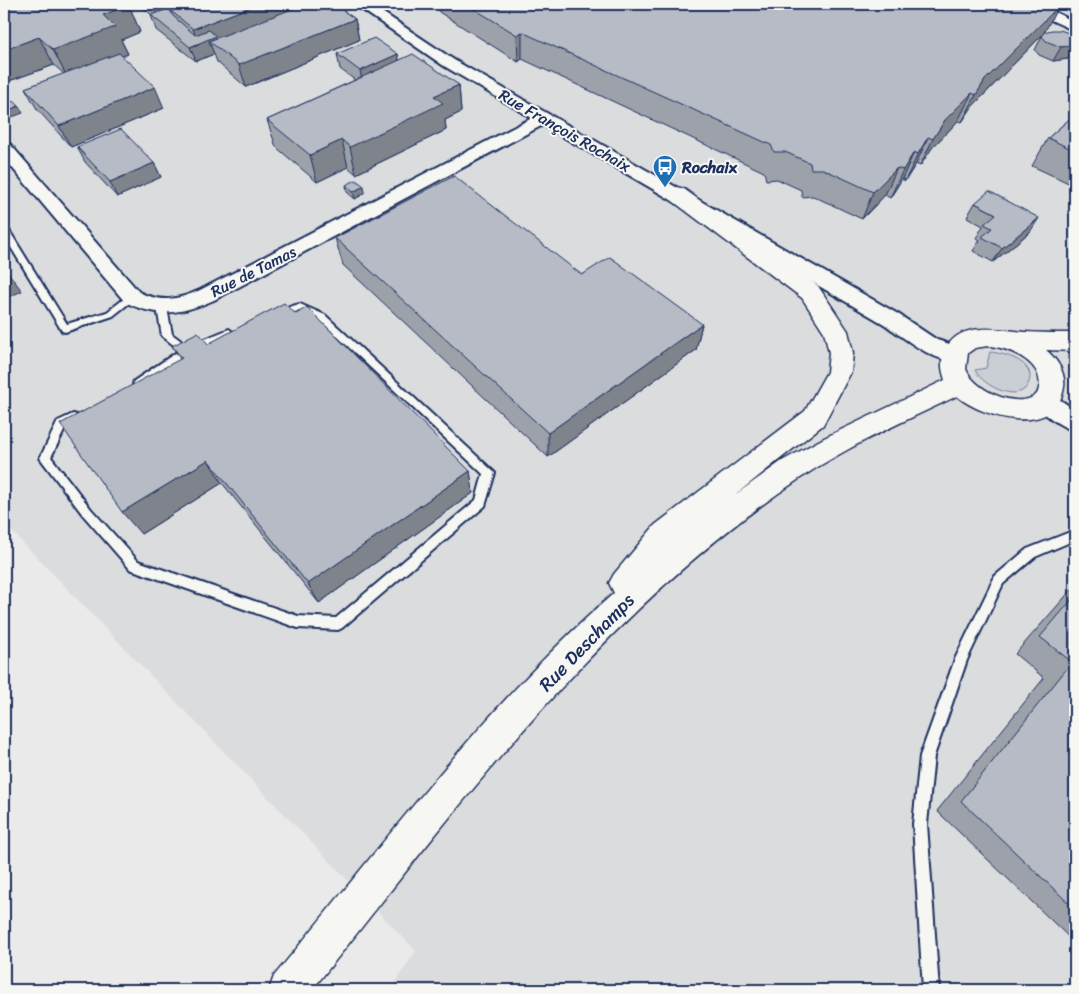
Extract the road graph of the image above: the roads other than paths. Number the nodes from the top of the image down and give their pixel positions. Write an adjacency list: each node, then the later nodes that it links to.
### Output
1 (361, 4): 4 (street, Rue François Rochaix)
2 (1027, 4): 3 (street)
3 (1075, 27)
4 (544, 118): 6 (street, Rue François Rochaix); 9 (street, Rue de Tamas)
5 (4, 148): 8 (street, Rue de Tamas)
6 (677, 194): 15 (street, Rue François Rochaix); 22 (main road)
7 (4, 229): 8 (lane)
8 (132, 298): 9 (street, Rue de Tamas)
9 (162, 308): 14 (lane)
10 (266, 316): 19 (lane)
11 (236, 330): 14 (lane)
12 (1006, 339): 13 (main road); 15 (main road); 17 (main road)
13 (1075, 342)
14 (186, 350): 18 (lane)
15 (955, 354): 16 (main road)
16 (961, 384): 17 (main road); 22 (main road, Rue Deschamps)
17 (1058, 389): 20 (street)
18 (126, 391)
19 (86, 412)
20 (1075, 422)
21 (1075, 535): 24 (lane)
22 (472, 765): 23 (main road, Rue Deschamps)
23 (288, 990)
24 (931, 990)

